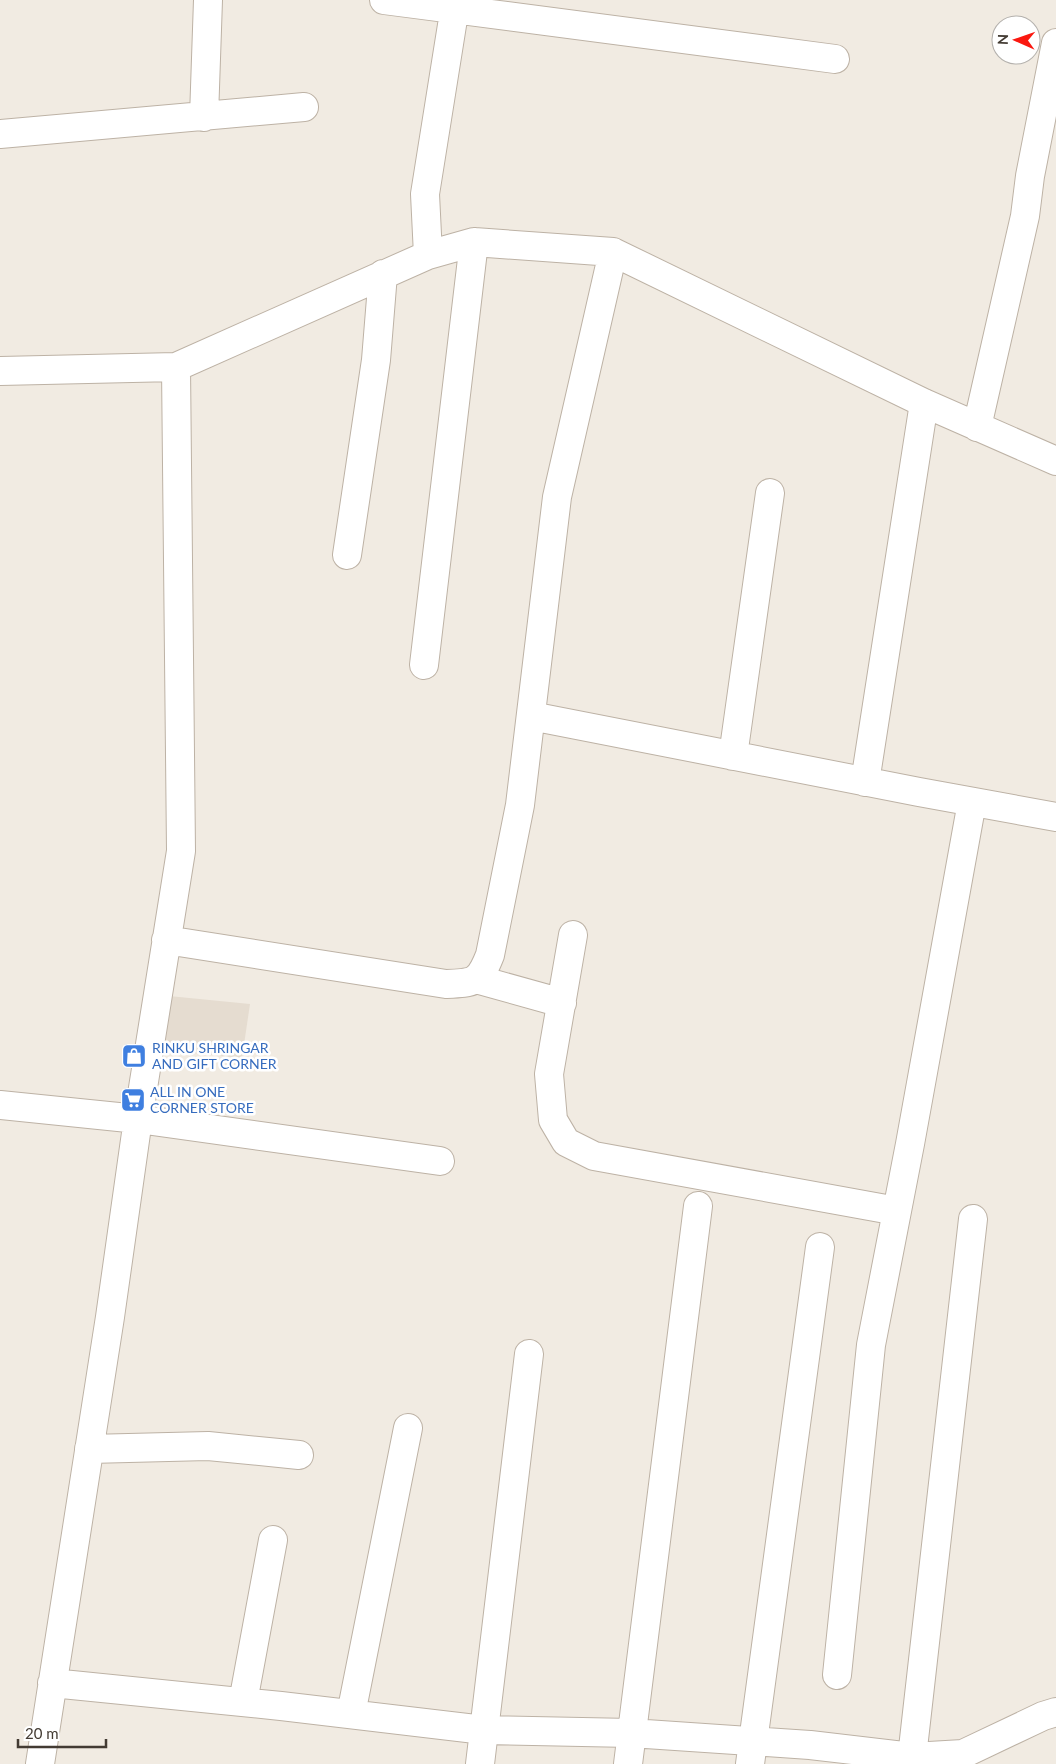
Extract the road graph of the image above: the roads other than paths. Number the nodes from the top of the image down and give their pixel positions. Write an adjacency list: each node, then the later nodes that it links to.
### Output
1 (208, 0): 7 (street)
2 (384, 0): 3 (street)
3 (455, 5): 5 (street); 11 (street)
4 (1056, 43): 16 (street)
5 (835, 58)
6 (304, 107): 7 (street)
7 (204, 117): 8 (street)
8 (0, 134)
9 (474, 242): 10 (street); 11 (street); 20 (street)
10 (613, 252): 15 (street); 21 (street)
11 (428, 255): 12 (street)
12 (383, 274): 13 (street); 19 (street)
13 (176, 366): 14 (street); 27 (street)
14 (0, 371)
15 (924, 403): 16 (street); 23 (street)
16 (977, 427): 17 (street)
17 (1056, 461)
18 (770, 493): 22 (street)
19 (347, 555)
20 (424, 665)
21 (530, 716): 22 (street); 28 (street)
22 (733, 756): 23 (street)
23 (865, 782): 24 (street)
24 (972, 802): 25 (street); 34 (street)
25 (1056, 817)
26 (573, 935): 29 (street)
27 (166, 940): 28 (street); 31 (street)
28 (476, 979): 29 (street)
29 (562, 1003): 34 (street)
30 (0, 1105): 31 (street)
31 (138, 1119): 32 (street); 39 (street)
32 (440, 1161)
33 (698, 1206): 48 (street)
34 (897, 1211): 42 (street)
35 (973, 1219): 50 (street)
36 (820, 1247): 49 (street)
37 (529, 1354): 47 (street)
38 (408, 1428): 46 (street)
39 (89, 1449): 40 (street); 43 (street)
40 (299, 1455)
41 (273, 1540): 44 (street)
42 (837, 1675)
43 (52, 1683): 44 (street); 52 (street)
44 (242, 1702): 46 (street)
45 (1056, 1712): 51 (street)
46 (352, 1714): 47 (street)
47 (484, 1730): 48 (street); 53 (street)
48 (631, 1733): 49 (street); 54 (street)
49 (752, 1753): 50 (street)
50 (912, 1757): 51 (street)
51 (962, 1759)
52 (40, 1764)
53 (480, 1764)
54 (628, 1764)

